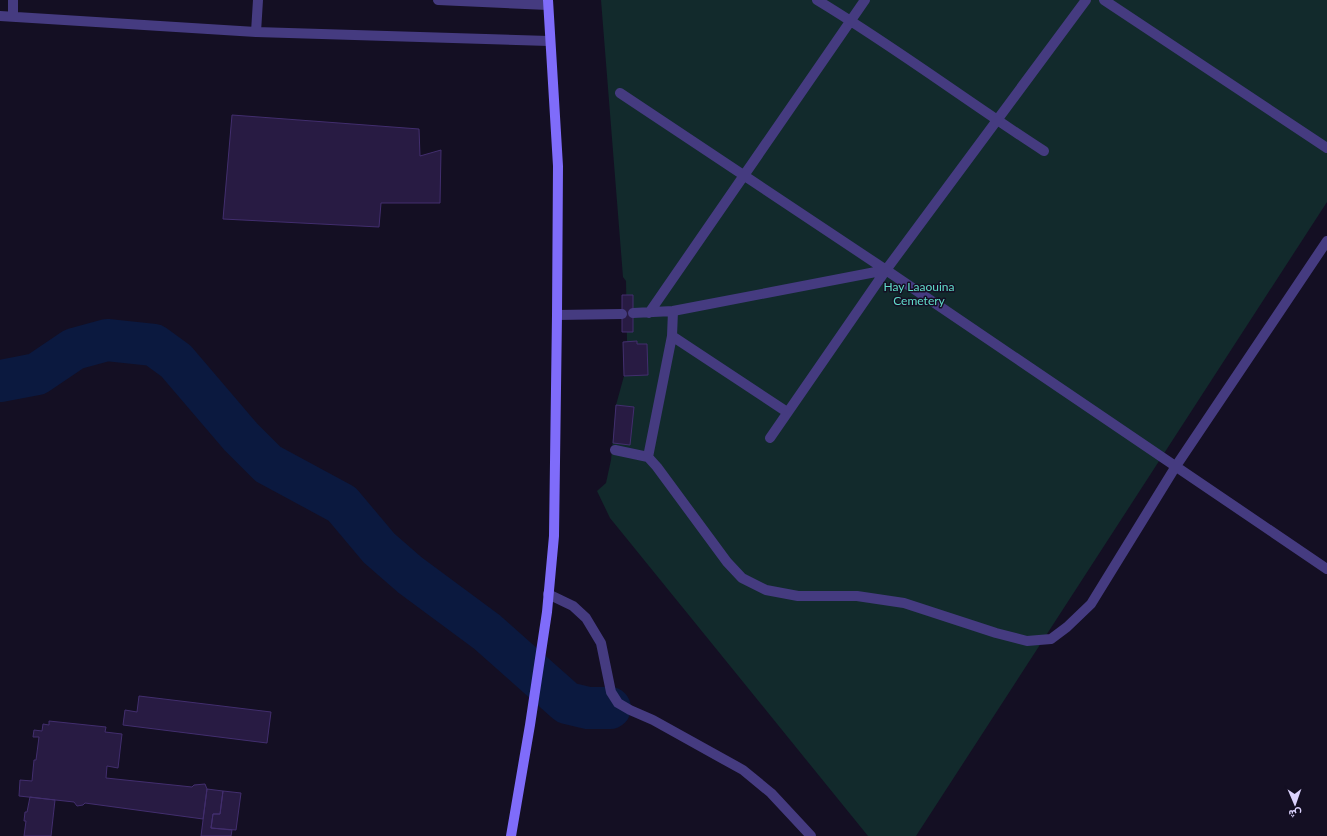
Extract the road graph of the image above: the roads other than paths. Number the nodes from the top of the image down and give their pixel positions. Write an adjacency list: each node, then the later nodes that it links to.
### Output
1 (13, 0): 10 (street)
2 (258, 0): 12 (street)
3 (438, 0): 8 (street)
4 (817, 0): 11 (street)
5 (865, 0): 11 (street)
6 (1086, 0): 15 (street)
7 (1104, 0): 16 (street)
8 (548, 2): 13 (main road)
9 (0, 16): 10 (street)
10 (12, 17): 12 (street)
11 (851, 20): 15 (street); 18 (street)
12 (256, 32): 13 (street)
13 (549, 41): 24 (main road)
14 (620, 92): 18 (street)
15 (997, 120): 17 (street); 20 (street)
16 (1327, 148)
17 (1044, 151)
18 (744, 176): 20 (street); 23 (street)
19 (1327, 241): 31 (street)
20 (886, 270): 21 (street); 27 (street); 31 (street)
21 (673, 311): 23 (street); 26 (street)
22 (633, 313): 23 (street)
23 (649, 313)
24 (557, 314): 25 (street); 33 (main road)
25 (622, 314)
26 (672, 336): 27 (street); 30 (street)
27 (787, 412): 28 (street)
28 (770, 438)
29 (615, 450): 30 (street)
30 (648, 457): 31 (street)
31 (1176, 466): 32 (street)
32 (1327, 569)
33 (548, 594): 34 (main road); 35 (street)
34 (511, 836)
35 (811, 836)

